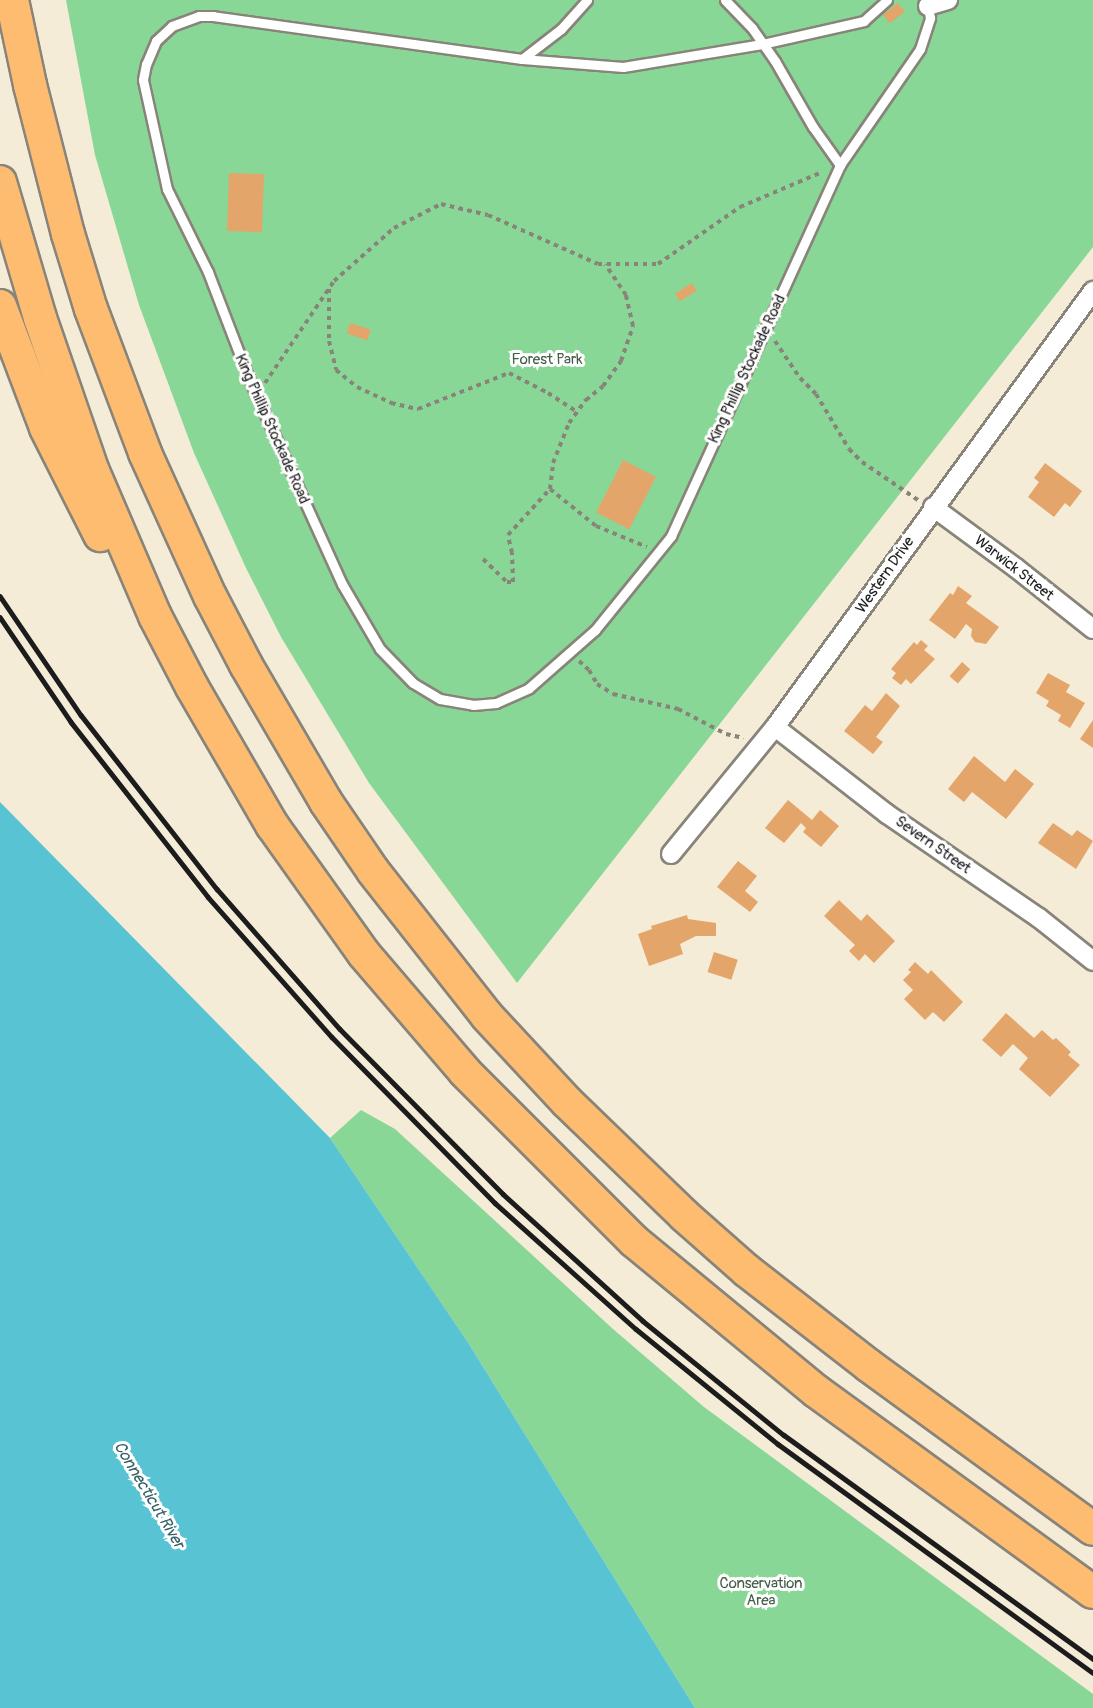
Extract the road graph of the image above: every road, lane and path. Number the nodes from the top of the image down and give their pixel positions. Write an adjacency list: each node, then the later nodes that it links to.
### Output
1 (12, 0): 29 (highway)
2 (587, 0): 8 (lane)
3 (725, 0): 7 (lane)
4 (887, 0): 7 (lane, King Phillip Stockade Road)
5 (948, 0): 6 (street, King Phillip Stockade Road)
6 (927, 3): 9 (lane, King Phillip Stockade Road)
7 (762, 44): 8 (lane, King Phillip Stockade Road); 9 (lane)
8 (522, 59): 16 (lane, King Phillip Stockade Road)
9 (840, 165): 11 (path); 15 (lane, King Phillip Stockade Road)
10 (0, 182): 22 (highway)
11 (605, 264): 12 (path); 17 (path)
12 (329, 287): 16 (path); 17 (path)
13 (1093, 291): 19 (street, Western Drive)
14 (0, 306): 22 (highway)
15 (766, 329): 19 (path); 20 (lane, King Phillip Stockade Road)
16 (256, 396): 24 (lane, King Phillip Stockade Road)
17 (577, 412): 18 (path)
18 (550, 489): 20 (path); 21 (path)
19 (933, 507): 23 (street, Warwick Street); 25 (street, Western Drive)
20 (657, 554): 24 (lane, King Phillip Stockade Road)
21 (483, 559)
22 (155, 616): 30 (highway)
23 (1093, 630)
24 (570, 653): 26 (path)
25 (775, 727): 26 (street, Western Drive); 28 (street, Severn Street)
26 (762, 743): 27 (street, Western Drive)
27 (671, 854)
28 (1093, 961)
29 (1093, 1529)
30 (1093, 1592)

